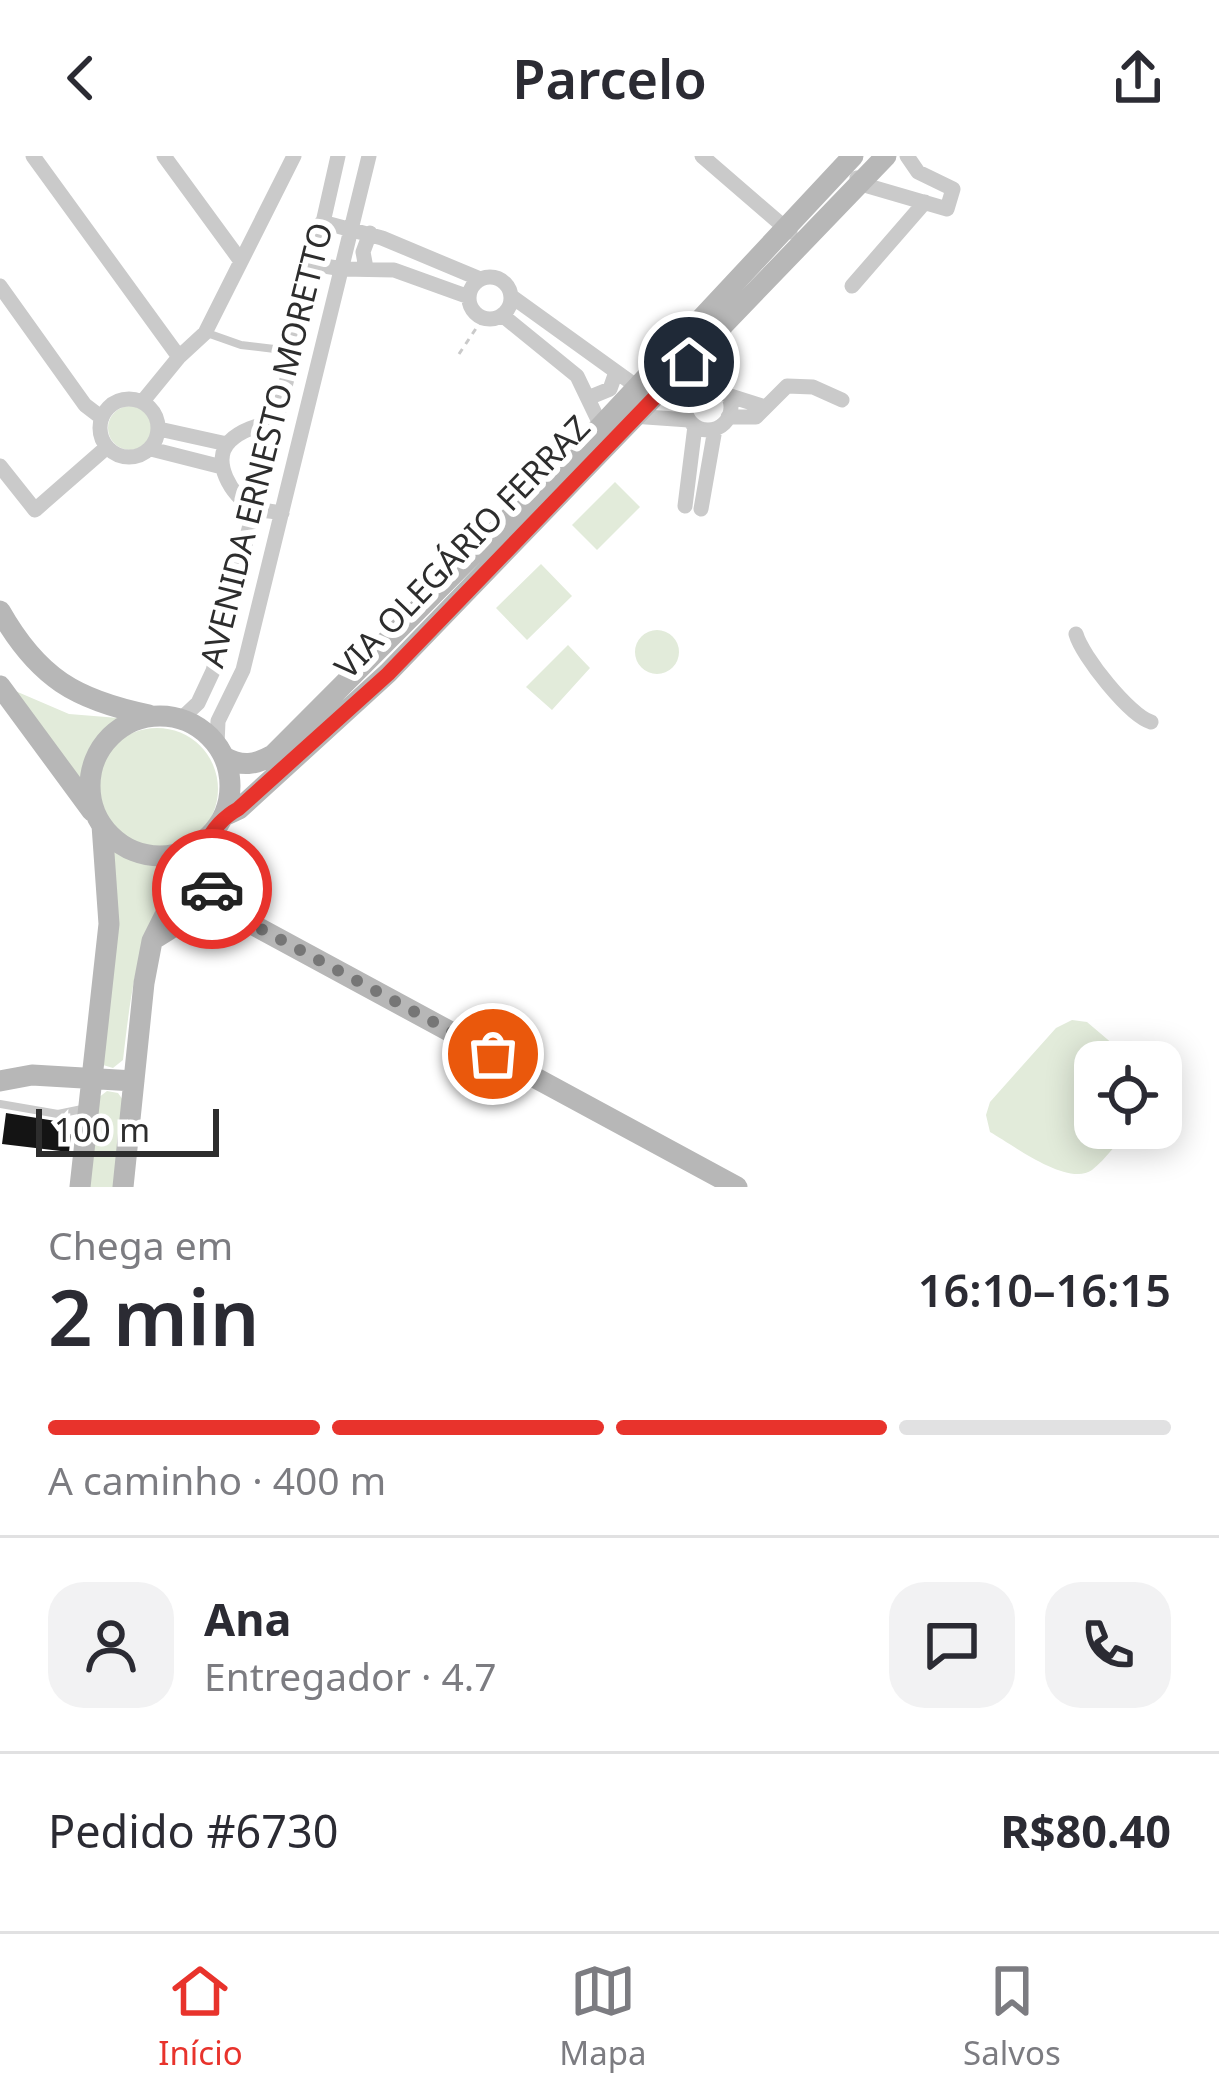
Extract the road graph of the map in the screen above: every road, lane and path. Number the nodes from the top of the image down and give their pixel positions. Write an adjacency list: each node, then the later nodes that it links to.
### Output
1 (33, 156): 31 (street)
2 (164, 156): 16 (street)
3 (294, 156): 16 (street)
4 (338, 156): 11 (street, AVENIDA ERNESTO MORETTO)
5 (369, 156): 13 (street, AVENIDA ERNESTO MORETTO)
6 (702, 156): 12 (street)
7 (900, 157): 9 (main road, VIA OLEGÁRIO FERRAZ); 10 (street)
8 (848, 161): 9 (street); 12 (main road, VIA OLEGÁRIO FERRAZ)
9 (869, 185): 10 (street); 15 (main road, VIA OLEGÁRIO FERRAZ)
10 (925, 202): 22 (street)
11 (322, 222): 13 (street); 17 (street, AVENIDA ERNESTO MORETTO)
12 (785, 227): 15 (street); 26 (main road, VIA OLEGÁRIO FERRAZ)
13 (352, 228): 14 (street); 19 (street, AVENIDA ERNESTO MORETTO)
14 (370, 233): 18 (street); 20 (street)
15 (802, 243): 26 (main road, VIA OLEGÁRIO FERRAZ)
16 (240, 260): 28 (street)
17 (313, 264): 19 (street); 29 (street, AVENIDA ERNESTO MORETTO)
18 (366, 268): 19 (street); 24 (street)
19 (343, 269): 51 (street, AVENIDA ERNESTO MORETTO)
20 (480, 279): 23 (street); 24 (street)
21 (0, 286): 41 (street)
22 (852, 286)
23 (511, 296): 25 (street); 32 (street)
24 (469, 297): 27 (street)
25 (502, 315): 27 (street); 35 (street)
26 (716, 317): 33 (main road, VIA OLEGÁRIO FERRAZ); 34 (street); 39 (main road, VIA OLEGÁRIO FERRAZ)
27 (482, 318): 30 (path)
28 (205, 333): 29 (lane); 31 (street)
29 (294, 351): 42 (street, AVENIDA ERNESTO MORETTO)
30 (459, 354)
31 (179, 357): 37 (street)
32 (616, 372): 33 (street); 35 (street)
33 (636, 386): 39 (main road, VIA OLEGÁRIO FERRAZ)
34 (724, 392): 38 (street); 40 (street); 43 (street)
35 (588, 398): 44 (street)
36 (842, 400): 38 (street)
37 (142, 401): 41 (street); 45 (street)
38 (765, 407): 40 (street)
39 (627, 412): 43 (street); 44 (main road, VIA OLEGÁRIO FERRAZ); 65 (main road, VIA OLEGÁRIO FERRAZ)
40 (728, 417): 46 (street)
41 (102, 418): 48 (street)
42 (275, 421): 47 (street); 50 (street, AVENIDA ERNESTO MORETTO)
43 (692, 423): 46 (street); 46 (street)
44 (601, 426): 64 (main road, VIA OLEGÁRIO FERRAZ)
45 (159, 429): 47 (street); 49 (street)
46 (715, 429)
47 (220, 443): 53 (street)
48 (106, 447): 49 (street); 52 (street)
49 (151, 448): 53 (street)
50 (267, 459): 51 (street); 54 (street, AVENIDA ERNESTO MORETTO)
51 (293, 465): 55 (street, AVENIDA ERNESTO MORETTO)
52 (0, 466)
53 (215, 466): 54 (street)
54 (254, 508): 55 (street); 61 (street, AVENIDA ERNESTO MORETTO)
55 (282, 512): 64 (street, AVENIDA ERNESTO MORETTO)
56 (0, 611): 60 (main road)
57 (1076, 634): 62 (street)
58 (0, 686): 63 (main road)
59 (0, 706): 63 (street)
60 (156, 716): 61 (main road); 66 (main road)
61 (181, 719): 64 (main road)
62 (1151, 722)
63 (30, 732): 66 (main road)
64 (220, 751): 65 (main road)
65 (224, 816): 67 (main road)
66 (99, 820): 67 (main road); 70 (main road)
67 (205, 839): 68 (main road); 69 (main road)
68 (246, 921): 69 (main road); 77 (main road)
69 (152, 941): 72 (main road)
70 (93, 1079): 71 (main road); 72 (main road); 74 (main road)
71 (0, 1081)
72 (134, 1081): 76 (main road)
73 (0, 1104): 74 (lane)
74 (89, 1108): 75 (main road)
75 (80, 1187)
76 (123, 1187)
77 (737, 1187)

